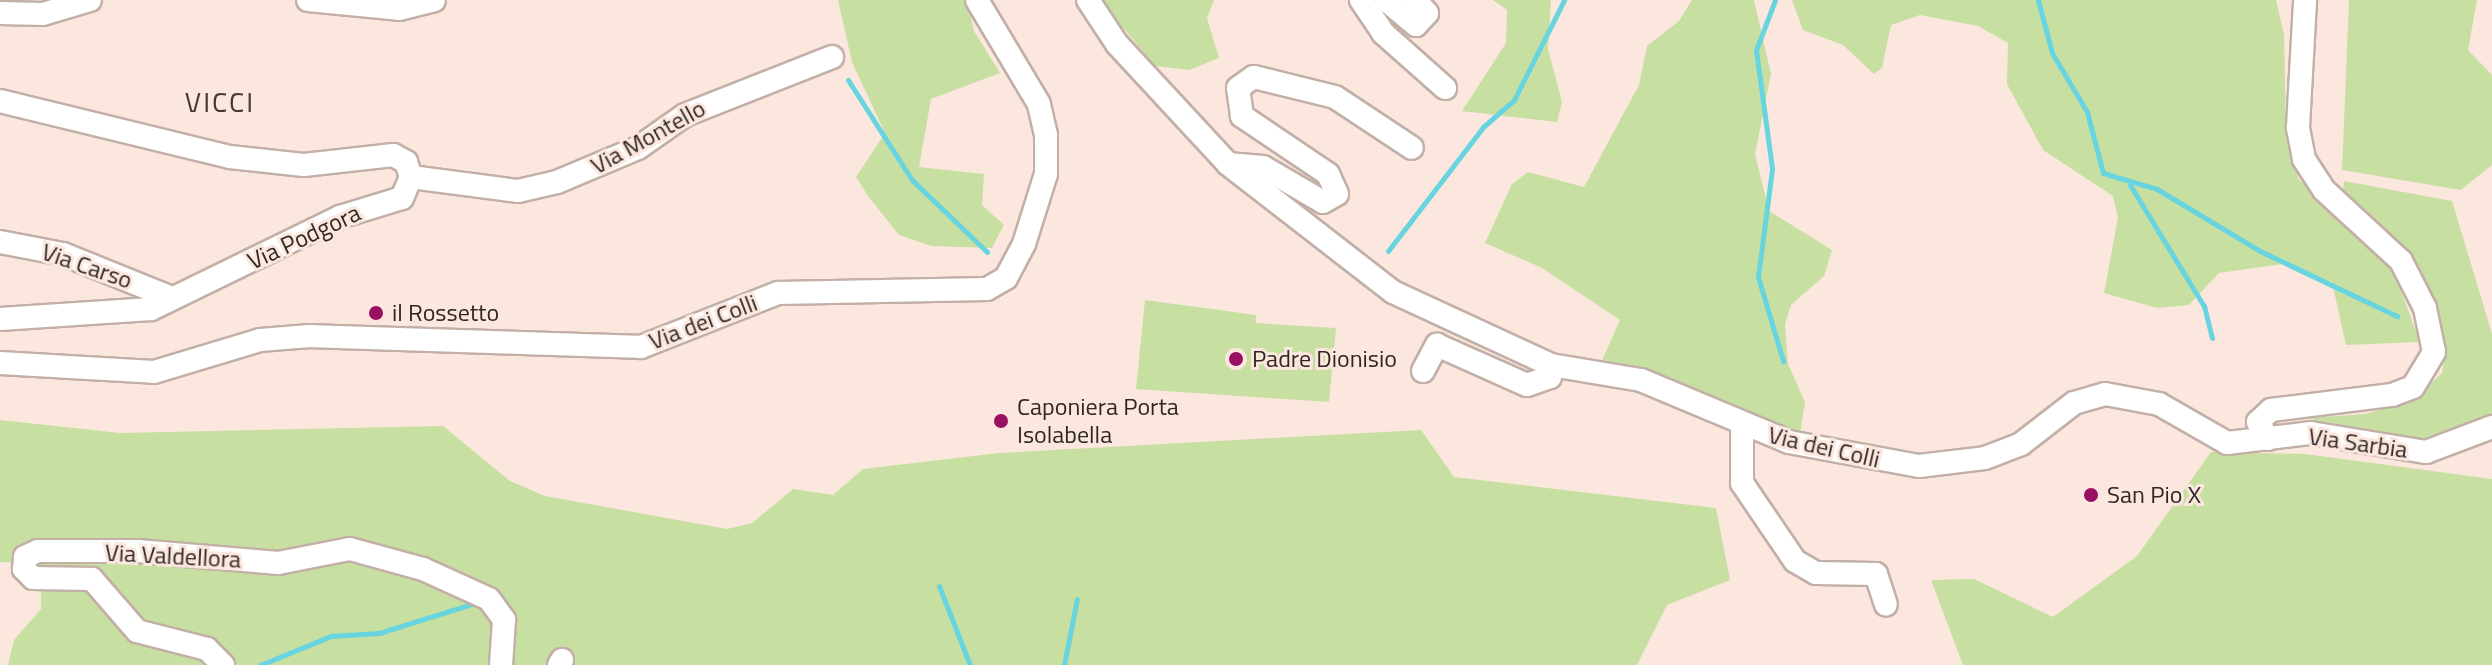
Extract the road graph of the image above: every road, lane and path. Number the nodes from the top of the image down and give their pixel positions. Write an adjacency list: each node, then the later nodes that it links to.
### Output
1 (90, 0): 10 (street)
2 (308, 0): 3 (street)
3 (434, 0)
4 (977, 0): 20 (street, Via dei Colli)
5 (1088, 0): 15 (street, Via dei Colli)
6 (1361, 0): 12 (street)
7 (1386, 0): 8 (street)
8 (1415, 0)
9 (2305, 0): 25 (street)
10 (0, 13)
11 (832, 57): 16 (street, Via Montello)
12 (1445, 88)
13 (0, 101): 16 (street)
14 (1412, 148): 15 (street)
15 (1228, 164): 21 (street, Via dei Colli)
16 (411, 177): 18 (street, Via Podgora)
17 (0, 242): 18 (street, Via Carso)
18 (172, 298): 19 (street, Via Podgora)
19 (0, 319)
20 (0, 363)
21 (1551, 365): 22 (street); 23 (street, Via dei Colli)
22 (1423, 371)
23 (1742, 426): 25 (street, Via dei Colli); 26 (street)
24 (2492, 427): 25 (street, Via Sarbia)
25 (2268, 439)
26 (1886, 604)
27 (223, 665): 28 (street, Via Valdellora)
28 (501, 665)

